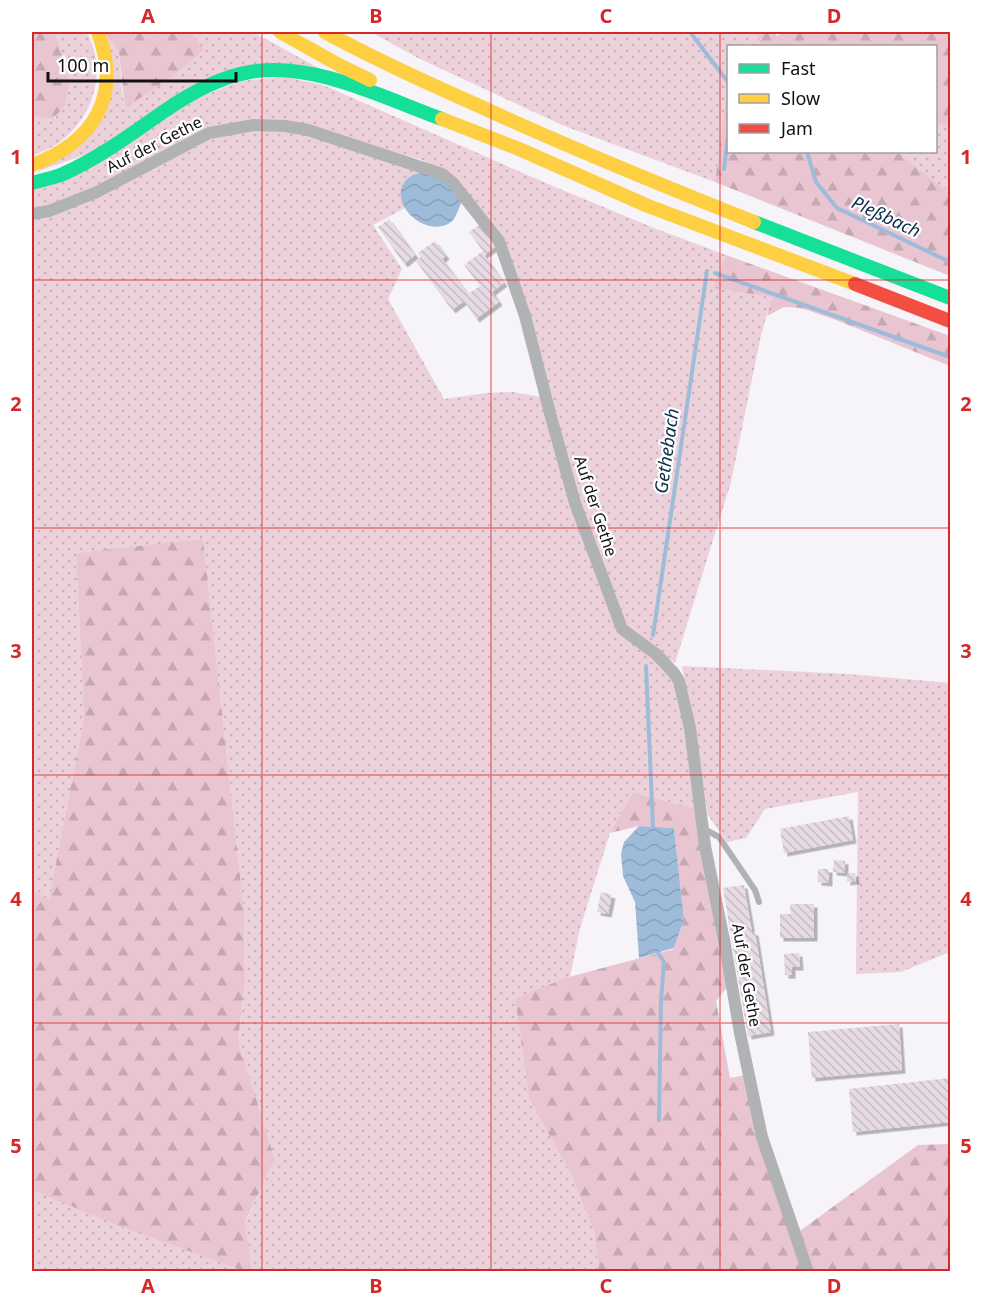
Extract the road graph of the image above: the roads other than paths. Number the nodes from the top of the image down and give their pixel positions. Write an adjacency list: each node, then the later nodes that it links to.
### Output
1 (98, 32): 7 (highway)
2 (280, 32): 6 (highway)
3 (325, 32): 5 (highway)
4 (345, 32): 5 (highway)
5 (425, 82): 10 (highway)
6 (467, 128): 8 (highway); 11 (highway)
7 (32, 165)
8 (32, 183)
9 (32, 214): 12 (street, Auf der Gethe)
10 (951, 298)
11 (951, 321)
12 (703, 829): 13 (lane); 14 (street, Auf der Gethe)
13 (759, 902)
14 (808, 1272)

